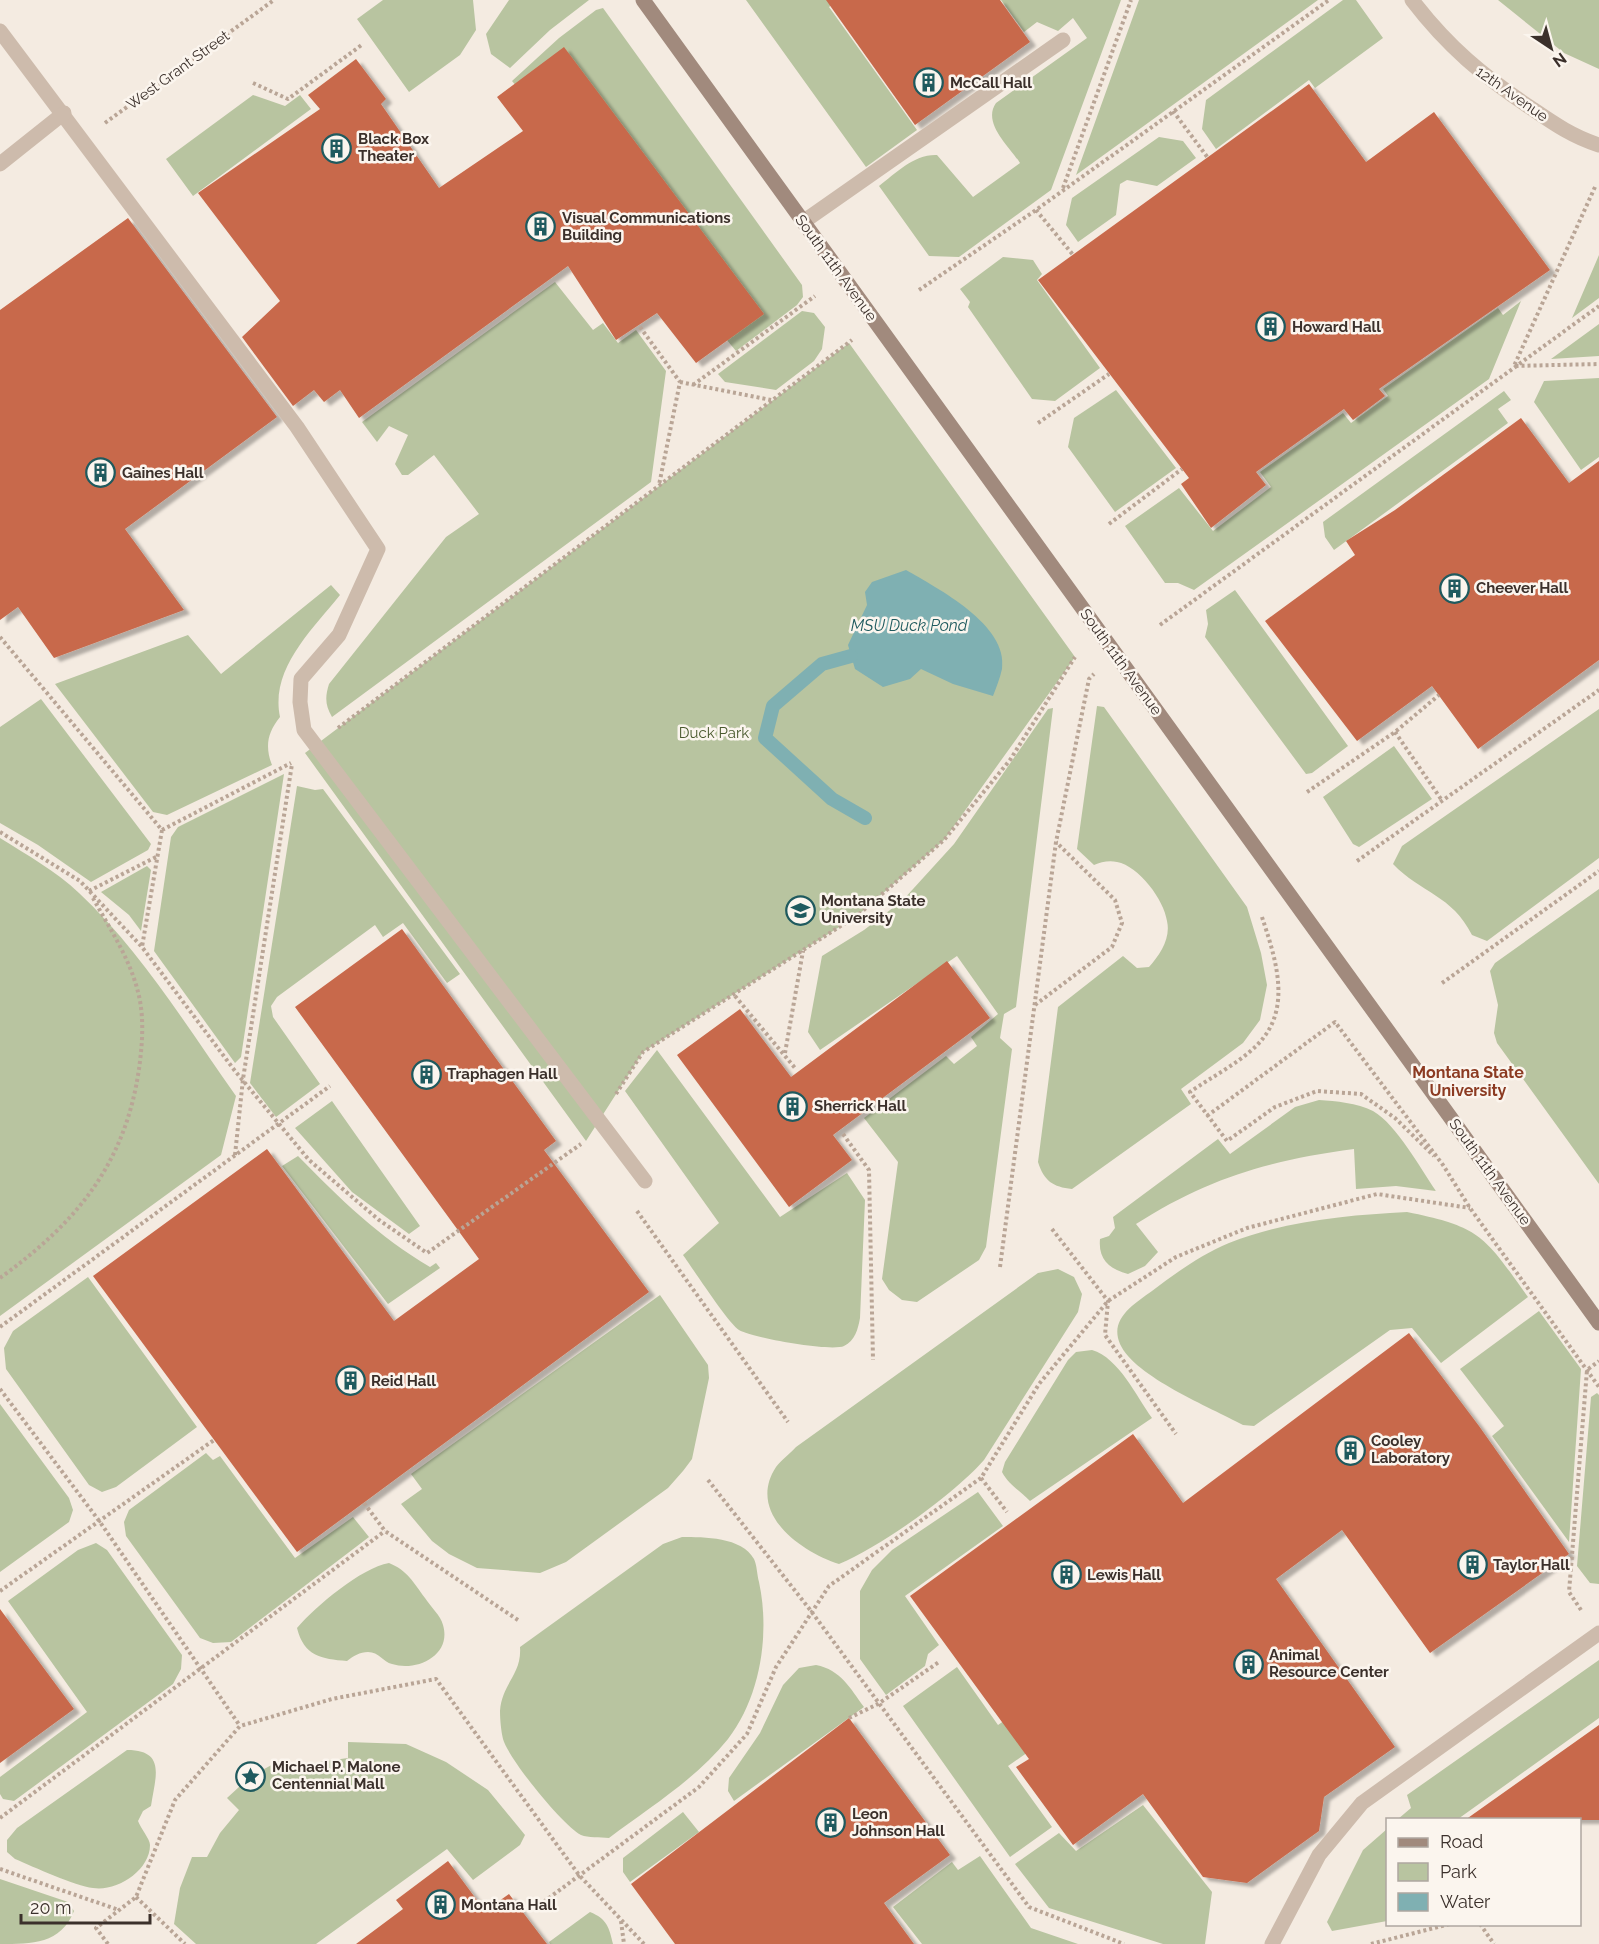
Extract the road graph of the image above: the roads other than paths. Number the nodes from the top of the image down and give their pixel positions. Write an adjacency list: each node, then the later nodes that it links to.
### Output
1 (643, 0): 8 (street, South 11th Avenue)
2 (1413, 0): 6 (street, 12th Avenue)
3 (0, 31): 5 (street)
4 (1063, 40): 8 (street)
5 (64, 114): 7 (street); 9 (street)
6 (1599, 145)
7 (0, 164)
8 (803, 222): 10 (street, South 11th Avenue)
9 (645, 1181)
10 (1599, 1323)
11 (1599, 1634): 12 (street)
12 (1272, 1944)

